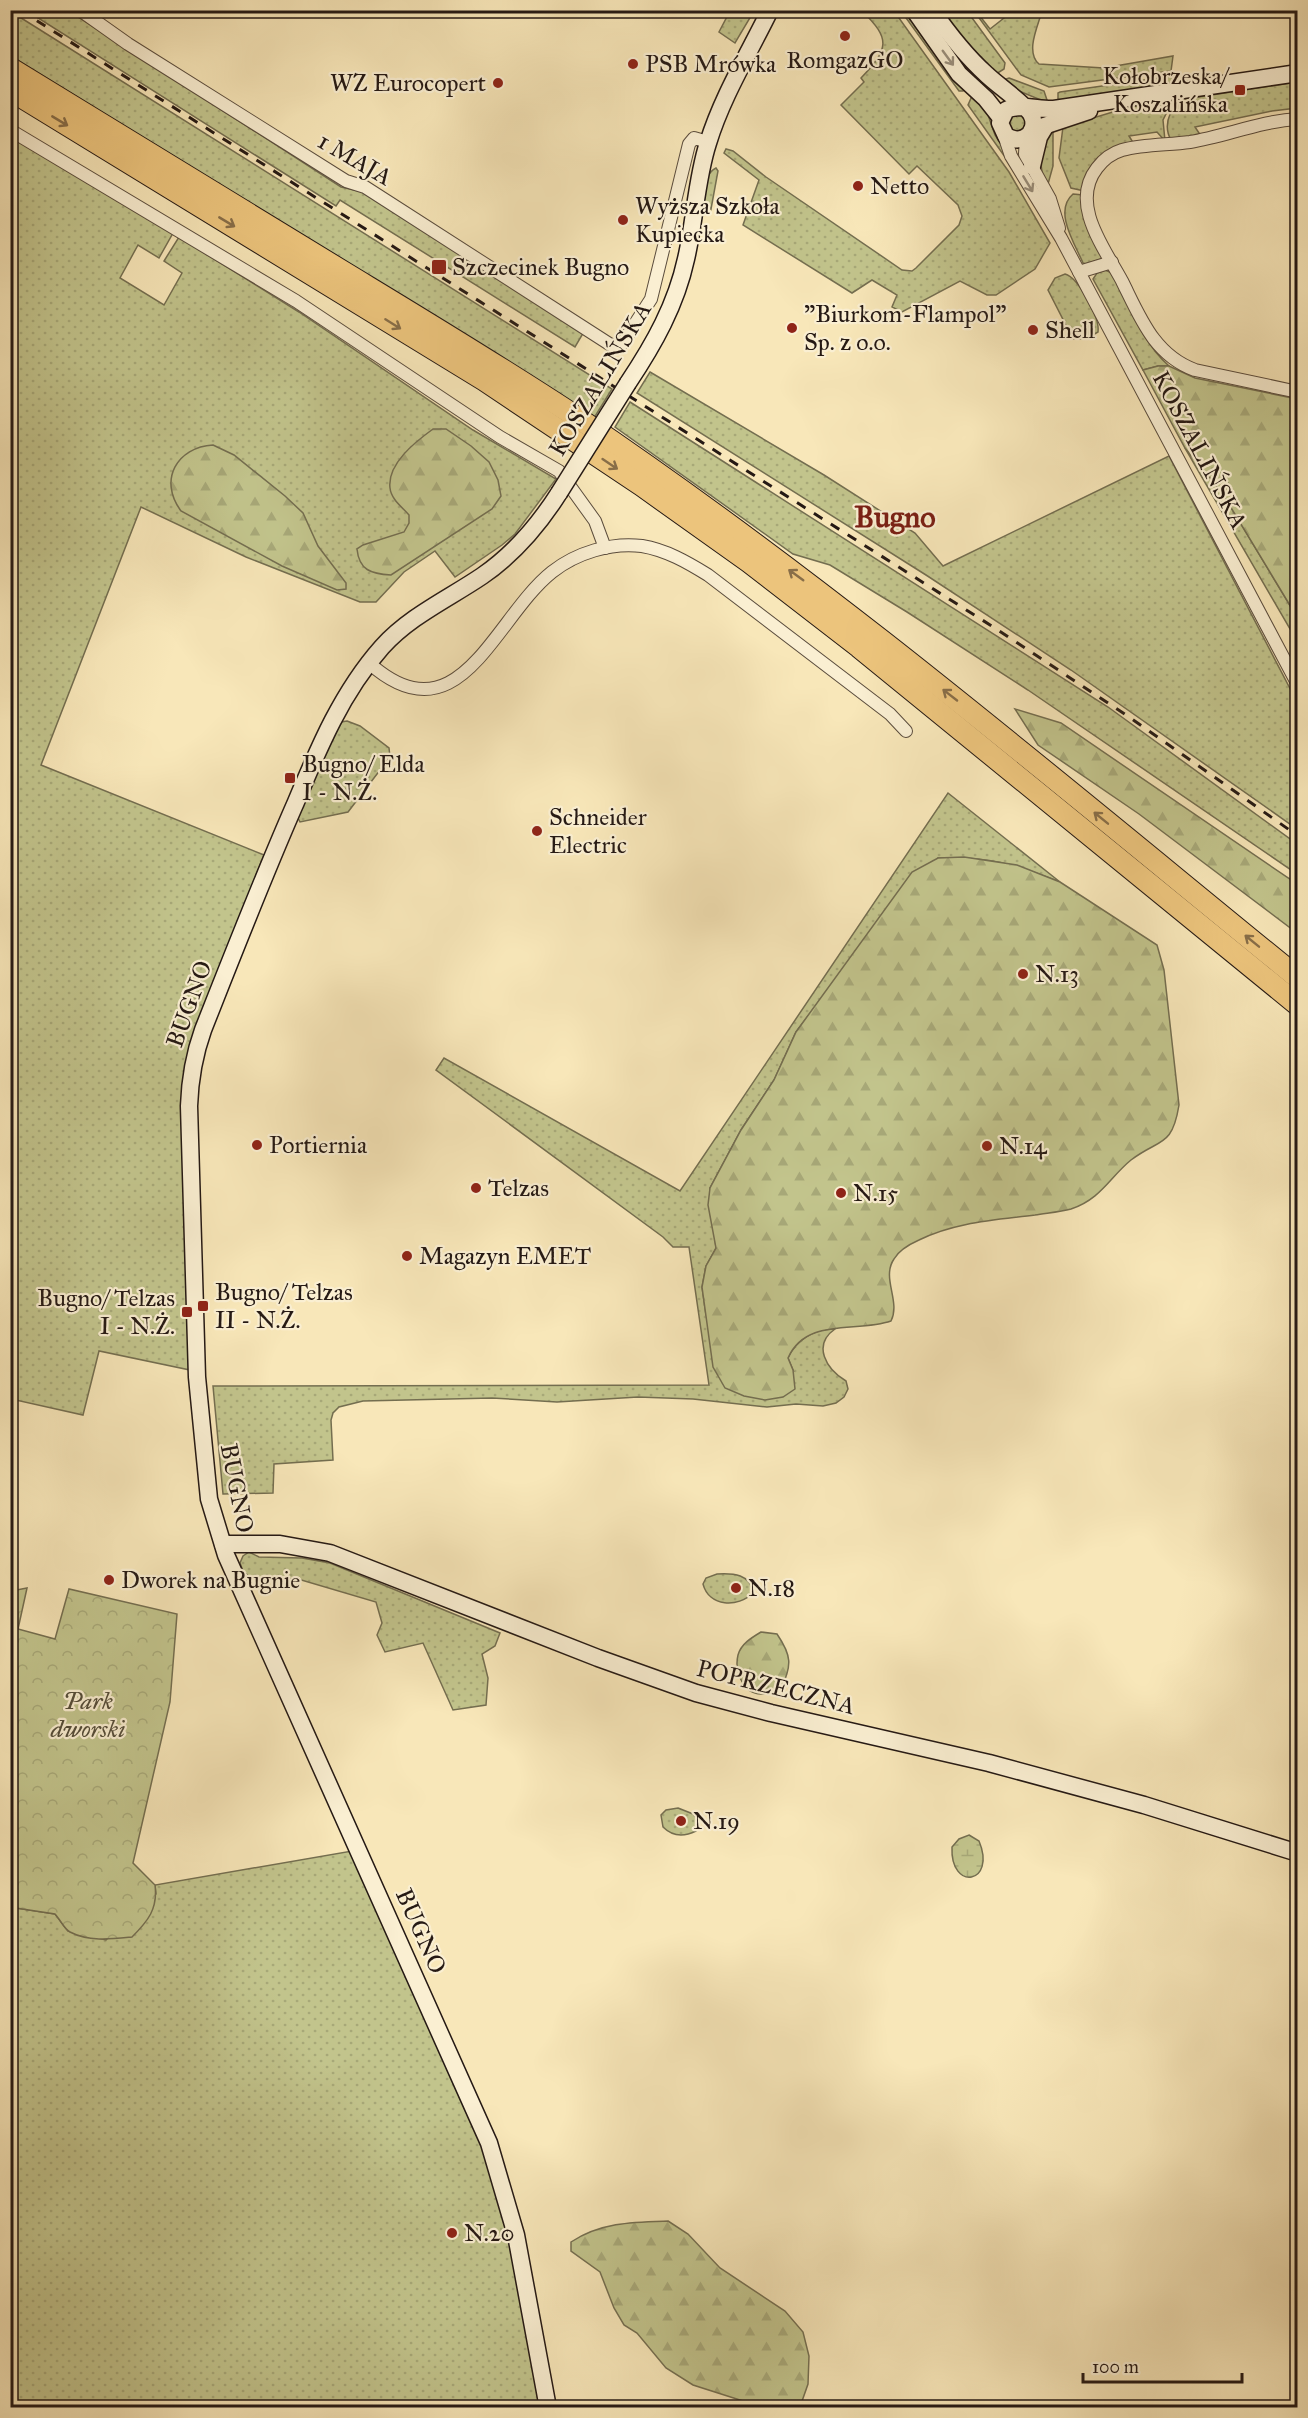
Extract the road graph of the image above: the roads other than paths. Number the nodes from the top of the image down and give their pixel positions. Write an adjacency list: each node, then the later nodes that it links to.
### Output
1 (80, 10): 14 (street, 1 MAJA)
2 (770, 10): 14 (street, KOSZALIŃSKA)
3 (914, 10): 11 (street, KOSZALIŃSKA, one-way to 11)
4 (932, 10): 9 (street)
5 (10, 68): 24 (highway, one-way to 5)
6 (1298, 73): 8 (street)
7 (10, 90): 25 (highway, one-way to 25)
8 (1126, 98): 9 (street); 13 (street)
9 (1024, 108): 11 (street); 13 (street)
10 (1298, 119): 17 (street)
11 (1002, 125): 13 (street); 16 (street, KOSZALIŃSKA, one-way to 16)
12 (10, 130): 20 (street)
13 (1034, 131): 15 (street)
14 (708, 142): 21 (street, KOSZALIŃSKA, bridge)
15 (1032, 166): 16 (street, KOSZALIŃSKA)
16 (1061, 238): 18 (street, KOSZALIŃSKA)
17 (1112, 262): 18 (street); 19 (street)
18 (1079, 272): 22 (street, KOSZALIŃSKA)
19 (1298, 392)
20 (605, 548): 21 (street); 23 (street)
21 (369, 663): 26 (street, BUGNO)
22 (1298, 685)
23 (906, 731)
24 (1298, 978)
25 (1298, 1005)
26 (223, 1544): 27 (street, POPRZECZNA); 28 (street, BUGNO)
27 (1298, 1853)
28 (548, 2408)

